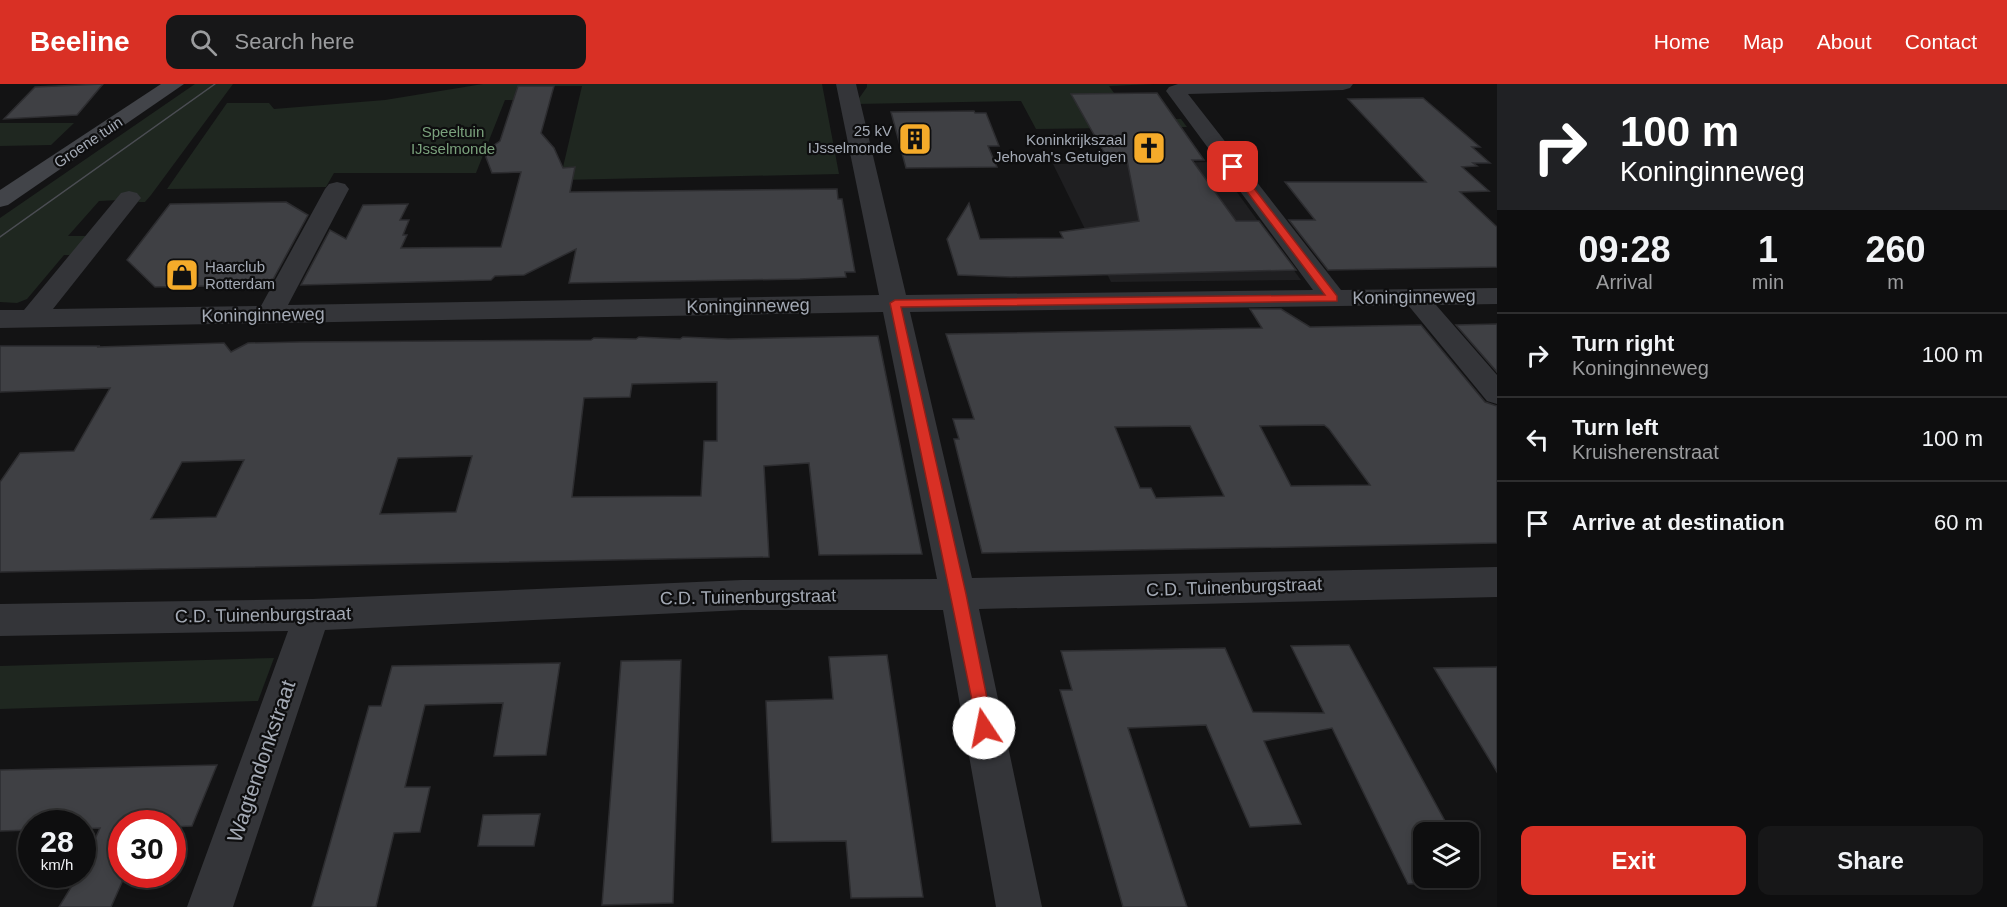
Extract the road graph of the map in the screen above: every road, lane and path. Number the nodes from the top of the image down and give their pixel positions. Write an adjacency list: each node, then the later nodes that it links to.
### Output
1 (174, 84): 6 (street, Groene tuin)
2 (846, 84): 10 (street)
3 (1343, 84): 9 (street)
4 (337, 189): 11 (street)
5 (129, 198): 13 (street)
6 (0, 200)
7 (1497, 296): 8 (street, Koninginneweg)
8 (1416, 297): 9 (street, Koninginneweg); 14 (street)
9 (1333, 298): 10 (street, Koninginneweg)
10 (895, 303): 11 (street, Koninginneweg); 16 (street)
11 (269, 316): 13 (street, Koninginneweg)
12 (0, 319): 13 (street, Koninginneweg)
13 (30, 319)
14 (1497, 394)
15 (1497, 582): 16 (street, C.D. Tuinenburgstraat)
16 (958, 594): 17 (street, C.D. Tuinenburgstraat); 20 (street)
17 (312, 615): 18 (street, C.D. Tuinenburgstraat); 19 (street, Wagtendonkstraat)
18 (0, 620)
19 (210, 907)
20 (1020, 907)

